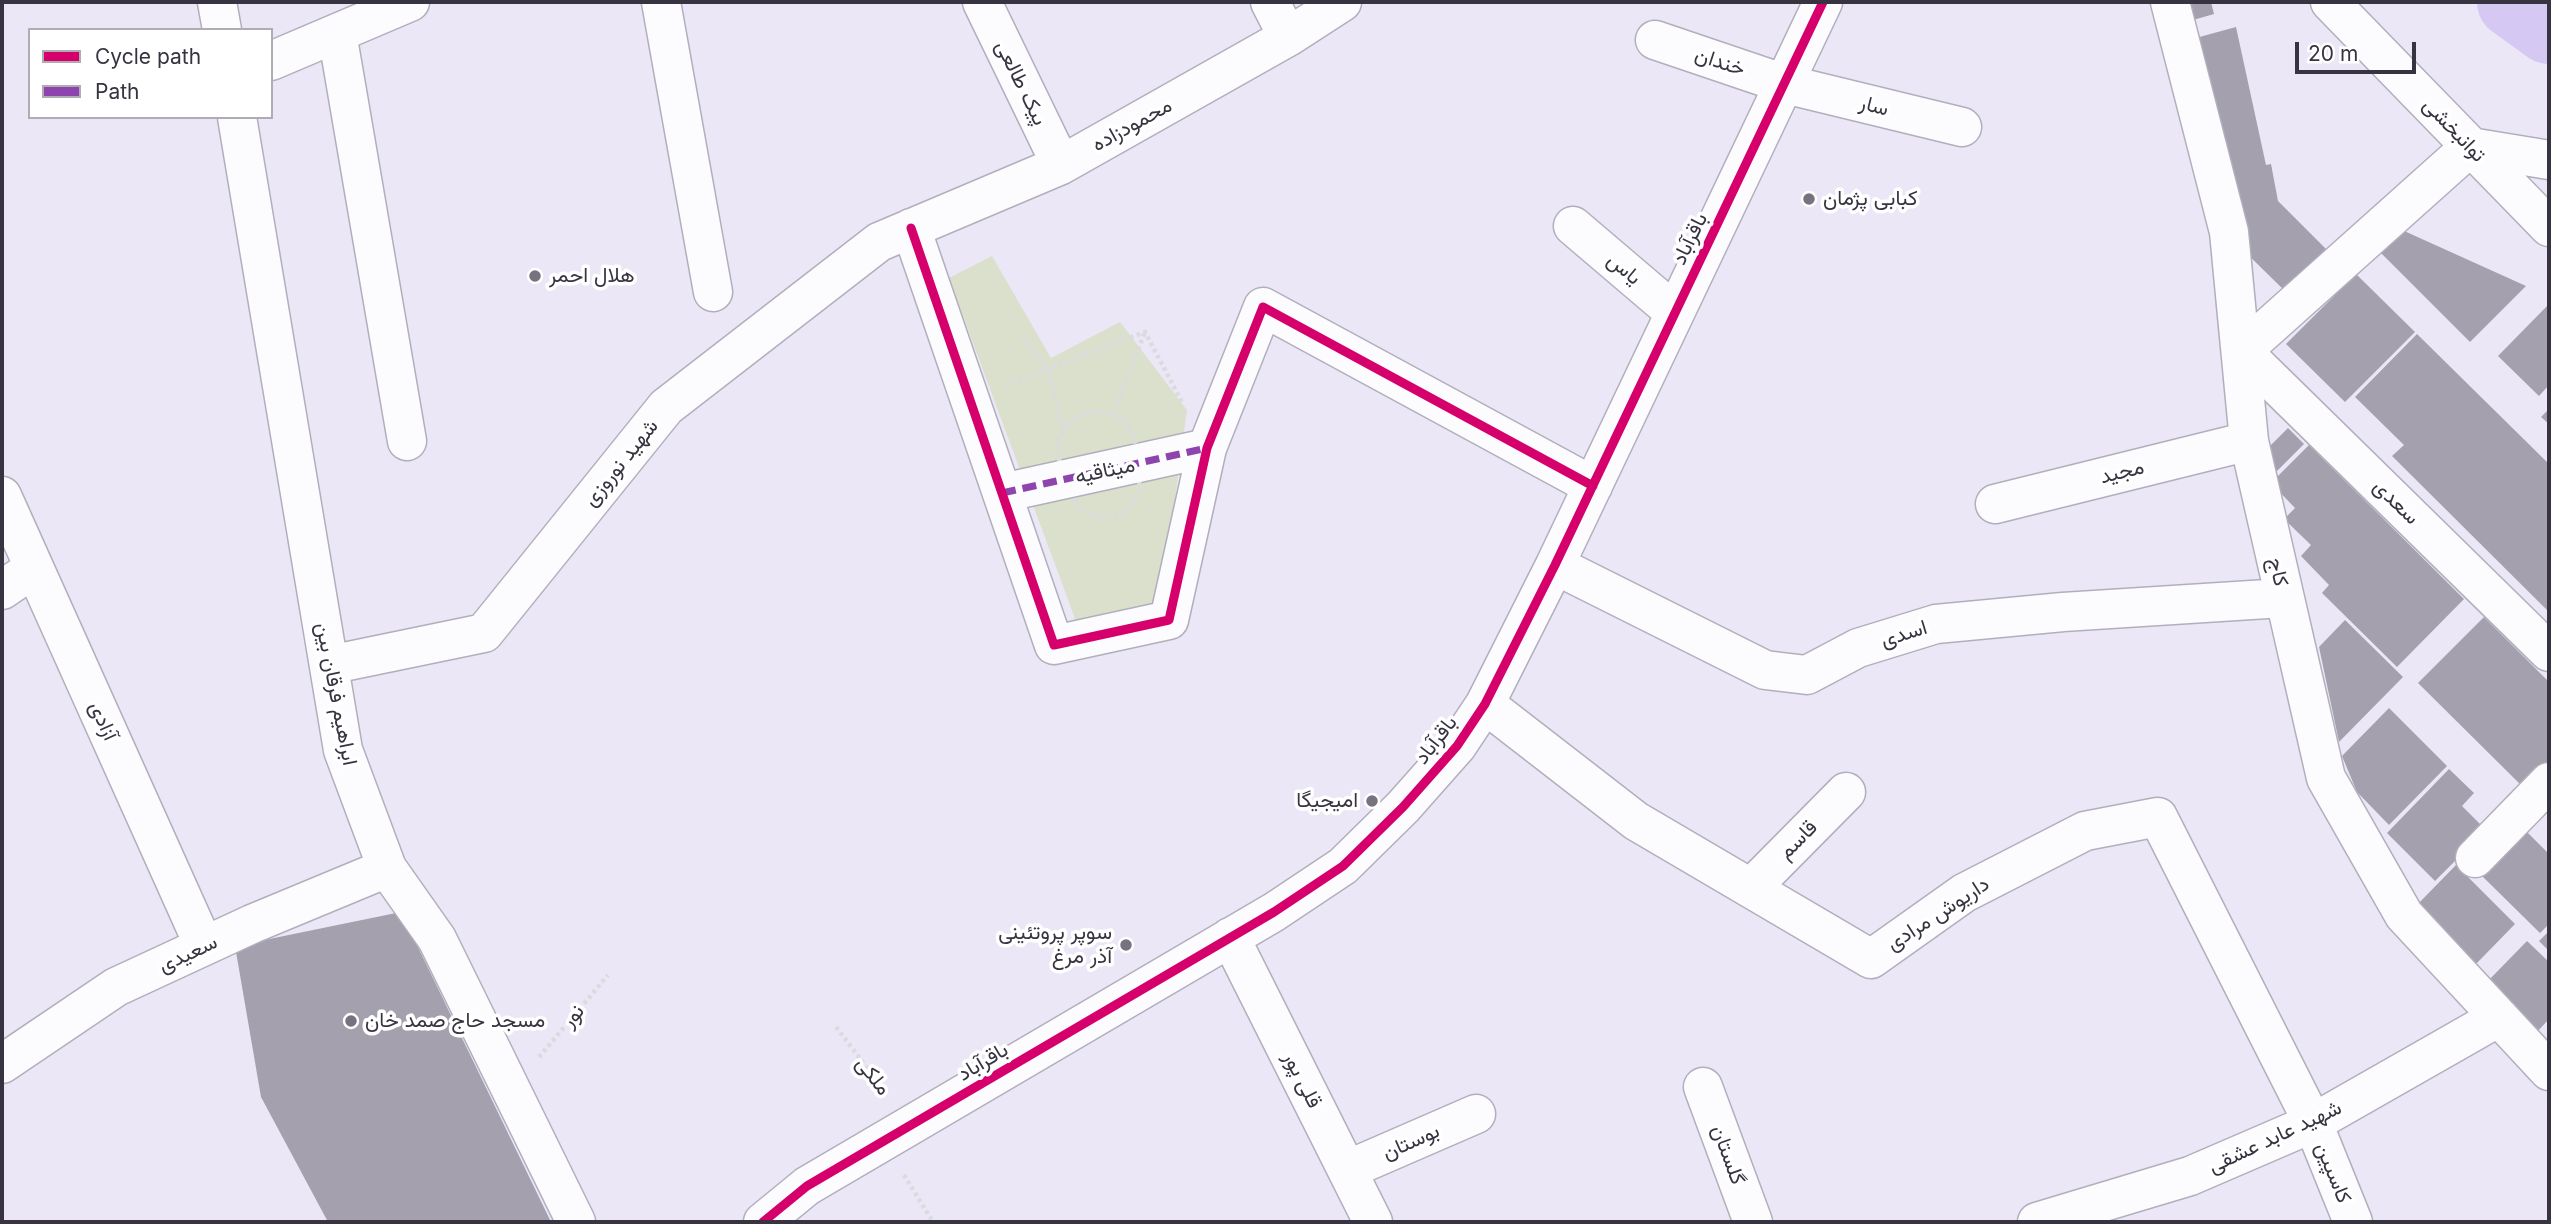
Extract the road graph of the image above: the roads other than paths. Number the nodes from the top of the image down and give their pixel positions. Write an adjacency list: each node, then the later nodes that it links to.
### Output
1 (217, 2): 10 (street)
2 (410, 2): 11 (street)
3 (661, 2): 24 (street)
4 (982, 2): 20 (street, پیک طالعی)
5 (1270, 2): 12 (street)
6 (1342, 2): 12 (street, محمودزاده)
7 (1823, 2): 15 (street, باقرآباد)
8 (2170, 2): 26 (street, کاج)
9 (2330, 2): 18 (street, توانبخشی)
10 (222, 28)
11 (337, 33): 14 (street); 27 (street)
12 (1288, 37): 20 (street, محمودزاده)
13 (1655, 40): 15 (street, خندان)
14 (273, 60)
15 (1785, 84): 17 (street, سار); 25 (street, باقرآباد)
16 (237, 119): 39 (street, ابراهیم فرقان بین)
17 (1962, 127)
18 (2470, 147): 19 (street); 22 (street, توانبخشی); 26 (street)
19 (2549, 160)
20 (1060, 165): 23 (street, محمودزاده)
21 (1573, 226): 25 (street, یاس)
22 (2549, 227)
23 (911, 228): 31 (street); 39 (street, شهید نوروزی)
24 (713, 292)
25 (1674, 312): 30 (street, باقرآباد)
26 (2242, 351): 28 (street, کاج); 38 (street, سعدی)
27 (407, 441)
28 (2249, 441): 33 (street, مجید); 37 (street, کاج)
29 (1207, 447): 30 (street); 31 (street, میثاقیه); 31 (street)
30 (1593, 486): 34 (street, باقرآباد)
31 (1002, 493)
32 (2, 495): 35 (street, آزادی)
33 (1995, 504)
34 (1555, 565): 37 (street, اسدی); 40 (street, باقرآباد)
35 (34, 568): 36 (street); 47 (street, آزادی)
36 (2, 590)
37 (2283, 598): 48 (street, کاج)
38 (2549, 653)
39 (329, 665): 44 (street, ابراهیم فرقان بین)
40 (1485, 704): 45 (street, داریوش مرادی); 46 (street, باقرآباد)
41 (2549, 782): 43 (street)
42 (1846, 792): 45 (street, قاسم)
43 (2474, 858)
44 (387, 868): 47 (street, سعیدی); 55 (street, ابراهیم فرقان بین)
45 (1751, 888): 53 (street, داریوش مرادی)
46 (1230, 937): 54 (street, قلی پور); 56 (street, باقرآباد)
47 (204, 946): 49 (street, سعیدی)
48 (2499, 1017): 50 (street, کاج); 53 (street, شهید عابد عشقی)
49 (2, 1064)
50 (2549, 1071)
51 (1703, 1087): 58 (street, گلستان)
52 (1476, 1114): 54 (street, بوستان)
53 (2313, 1123): 59 (street, شهید عابد عشقی); 60 (street, کاسپین)
54 (1347, 1170): 57 (street, قلی پور)
55 (576, 1222)
56 (763, 1222)
57 (1373, 1222)
58 (1753, 1222)
59 (2037, 1222)
60 (2353, 1222)

